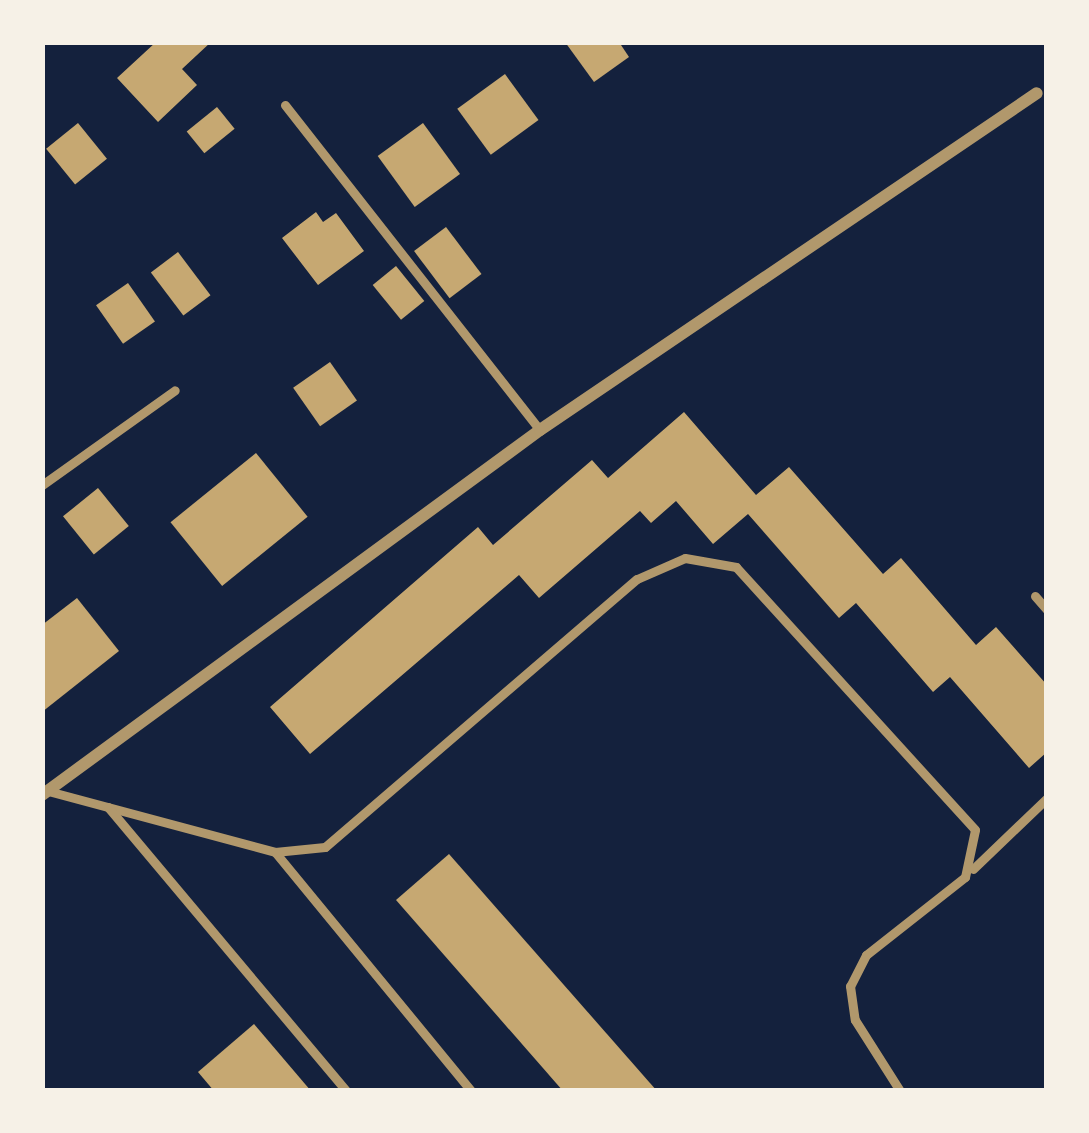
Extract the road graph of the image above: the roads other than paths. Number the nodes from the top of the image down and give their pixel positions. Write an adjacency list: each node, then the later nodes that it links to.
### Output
1 (1042, 89): 4 (street)
2 (285, 105): 4 (lane)
3 (175, 390): 5 (lane)
4 (540, 430): 8 (street)
5 (42, 485)
6 (1034, 596): 7 (lane)
7 (1047, 610)
8 (45, 793): 10 (lane)
9 (1047, 798): 12 (lane)
10 (108, 807): 11 (lane); 13 (lane)
11 (275, 851): 12 (lane); 14 (lane)
12 (965, 877): 15 (lane)
13 (346, 1091)
14 (471, 1091)
15 (900, 1091)

